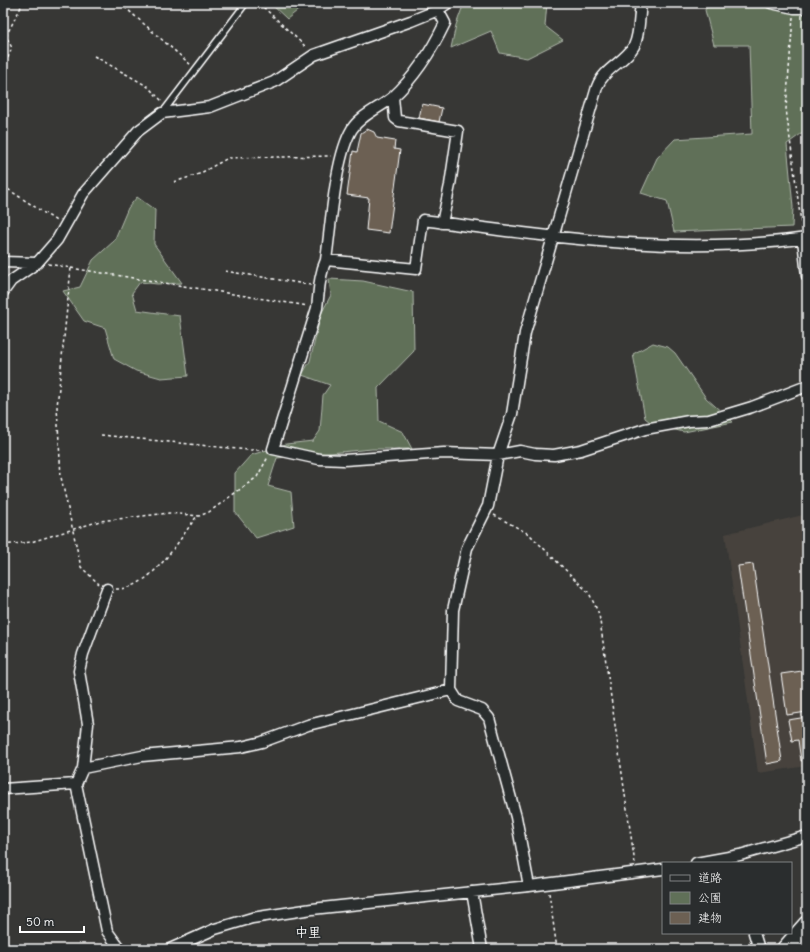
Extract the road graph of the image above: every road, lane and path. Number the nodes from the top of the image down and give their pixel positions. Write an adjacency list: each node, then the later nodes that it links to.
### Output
1 (24, 3): 13 (path)
2 (120, 3): 14 (path)
3 (246, 3): 14 (lane)
4 (259, 3): 11 (path)
5 (448, 3): 10 (street)
6 (641, 3): 22 (street)
7 (771, 3): 8 (street)
8 (794, 8): 9 (street); 23 (path)
9 (807, 8)
10 (438, 10): 11 (street); 15 (street)
11 (314, 55): 16 (street)
12 (94, 56): 16 (path)
13 (3, 69)
14 (196, 70): 16 (lane)
15 (393, 97): 17 (street); 20 (street)
16 (164, 110): 21 (street)
17 (341, 156): 18 (path); 24 (street)
18 (174, 182)
19 (3, 186): 21 (path)
20 (442, 223): 22 (street); 24 (street)
21 (64, 226): 26 (street)
22 (552, 236): 23 (street); 36 (street)
23 (805, 239): 29 (street)
24 (326, 260): 30 (street)
25 (3, 262): 26 (street)
26 (37, 263): 27 (path); 31 (street)
27 (71, 268): 32 (path); 39 (path)
28 (225, 271): 30 (path)
29 (807, 276)
30 (319, 287): 32 (street)
31 (3, 292)
32 (318, 308): 35 (street)
33 (807, 386): 36 (street)
34 (101, 435): 35 (path)
35 (273, 449): 36 (street); 38 (path)
36 (498, 454): 37 (street)
37 (485, 510): 42 (street); 50 (path)
38 (197, 516): 39 (path); 41 (path)
39 (74, 528): 40 (path); 41 (path)
40 (3, 545)
41 (107, 589): 43 (street)
42 (451, 690): 43 (street); 52 (street)
43 (83, 768): 44 (street)
44 (76, 784): 45 (street); 56 (street)
45 (3, 789)
46 (807, 836): 47 (street)
47 (740, 859): 48 (street)
48 (707, 862)
49 (662, 869): 50 (street)
50 (636, 874): 51 (street)
51 (548, 884): 52 (street); 59 (path)
52 (528, 886): 53 (street)
53 (472, 892): 57 (street); 58 (street)
54 (807, 925): 61 (highway); 62 (highway)
55 (754, 934): 60 (street)
56 (120, 949)
57 (170, 949)
58 (482, 949)
59 (557, 949)
60 (759, 949)
61 (785, 949)
62 (793, 949)

